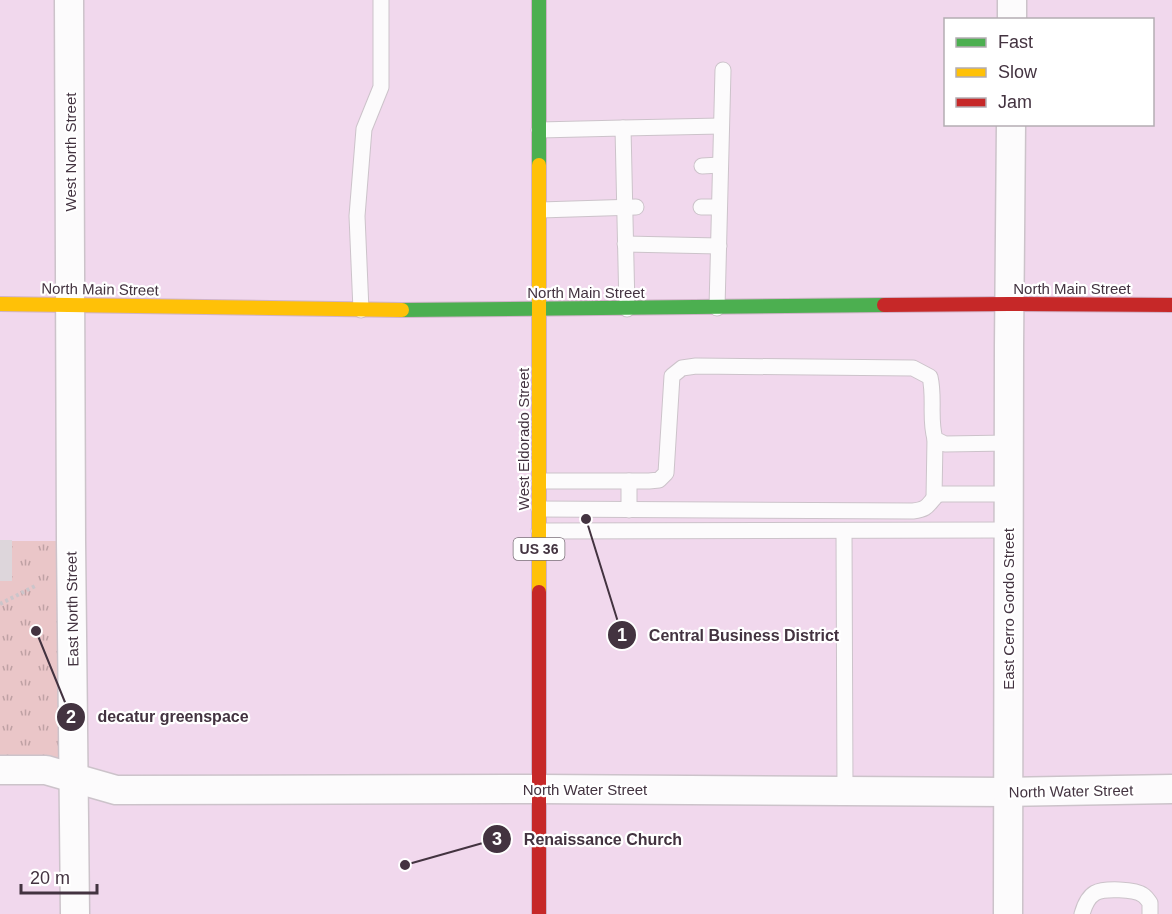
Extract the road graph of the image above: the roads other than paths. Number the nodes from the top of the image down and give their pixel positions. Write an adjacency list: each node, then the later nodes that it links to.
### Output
1 (69, 0): 20 (street, West North Street)
2 (381, 0): 26 (lane)
3 (539, 0): 10 (main road, West Eldorado Street / US 36)
4 (1012, 0): 5 (street)
5 (1012, 18)
6 (723, 70): 7 (lane)
7 (721, 126): 9 (lane); 11 (lane)
8 (1011, 126): 21 (street, East Cerro Gordo Street)
9 (623, 128): 10 (lane); 13 (lane)
10 (539, 130): 16 (main road, West Eldorado Street / US 36)
11 (720, 165): 12 (lane); 15 (lane)
12 (702, 166)
13 (630, 207): 16 (lane); 17 (lane)
14 (701, 207): 15 (lane)
15 (719, 207): 18 (lane)
16 (540, 210): 24 (main road, West Eldorado Street / US 36)
17 (625, 244): 18 (lane); 25 (lane)
18 (719, 246): 23 (lane)
19 (0, 304): 20 (main road, North Main Street)
20 (70, 304): 26 (main road, North Main Street); 39 (street, East North Street)
21 (1009, 304): 22 (main road, North Main Street); 23 (main road, North Main Street); 28 (street, East Cerro Gordo Street)
22 (1172, 305)
23 (717, 308): 25 (main road, North Main Street)
24 (539, 309): 25 (main road, North Main Street); 26 (main road, North Main Street); 29 (main road, West Eldorado Street / US 36)
25 (627, 309)
26 (361, 310)
27 (935, 439): 28 (lane); 30 (lane); 32 (lane)
28 (1009, 443): 31 (street, East Cerro Gordo Street)
29 (539, 481): 30 (lane); 33 (main road, West Eldorado Street / US 36)
30 (629, 481): 34 (lane)
31 (1008, 494): 32 (lane); 37 (street, East Cerro Gordo Street)
32 (934, 498): 34 (lane)
33 (539, 509): 34 (lane); 35 (main road, West Eldorado Street / US 36)
34 (628, 510)
35 (539, 531): 36 (lane); 40 (main road, West Eldorado Street / US 36)
36 (844, 531): 37 (lane); 42 (lane)
37 (1008, 531): 43 (street, East Cerro Gordo Street)
38 (0, 770): 39 (street, North Water Street)
39 (74, 778): 40 (street, North Water Street); 44 (street, East North Street)
40 (539, 789): 42 (street, North Water Street); 45 (main road, West Eldorado Street / US 36)
41 (1172, 789): 43 (street, North Water Street)
42 (844, 790): 43 (street, North Water Street)
43 (1008, 792): 46 (street, East Cerro Gordo Street)
44 (75, 914)
45 (539, 914)
46 (1008, 914)
47 (1082, 914): 48 (lane)
48 (1150, 914)

